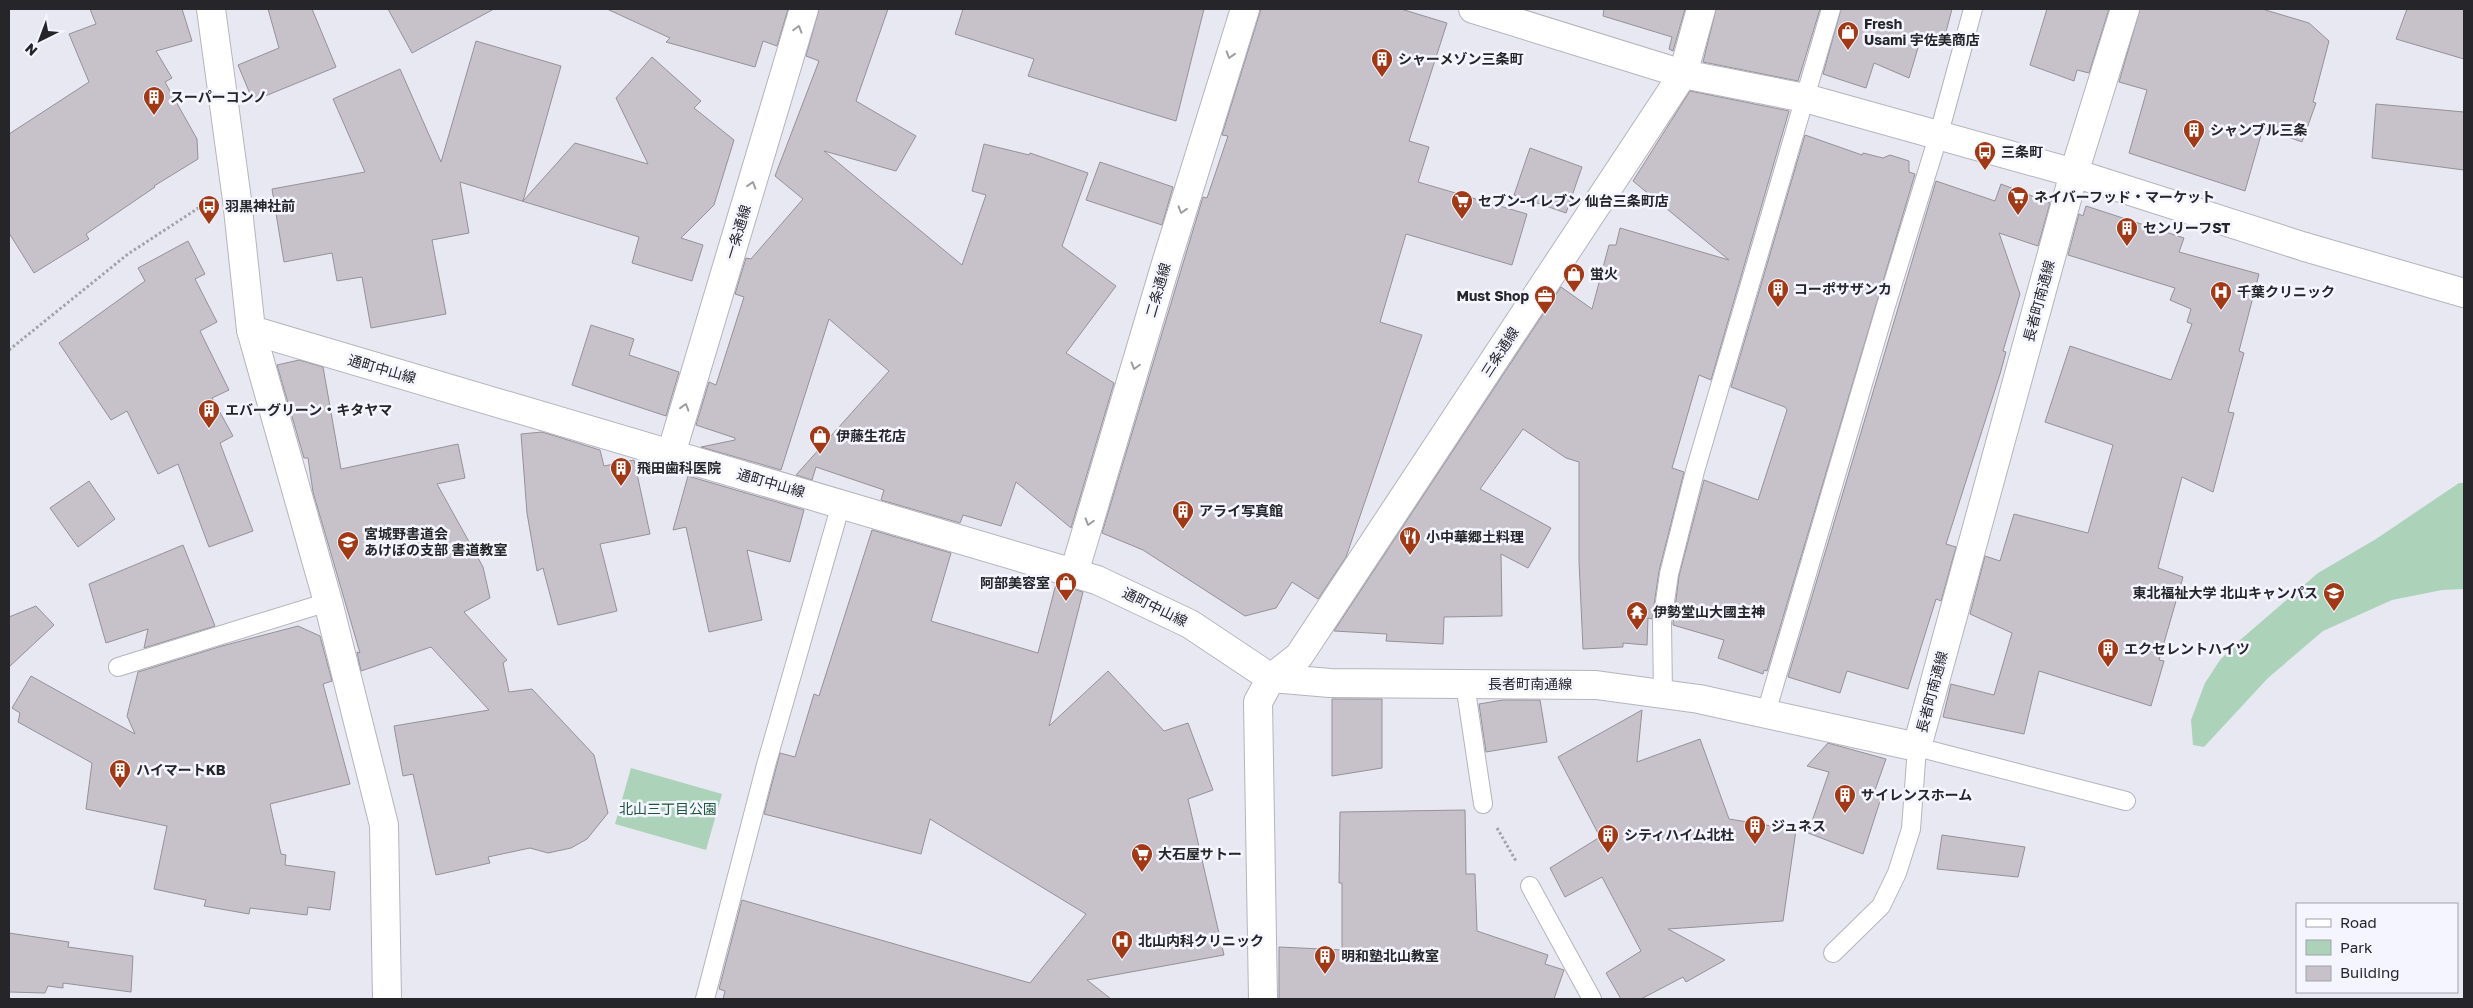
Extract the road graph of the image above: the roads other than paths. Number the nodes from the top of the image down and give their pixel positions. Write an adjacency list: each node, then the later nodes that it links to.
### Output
1 (211, 9): 14 (street)
2 (804, 9): 15 (street, 一条通線, one-way to 2)
3 (1244, 9): 17 (street, 二条通線, one-way to 17)
4 (1473, 9): 9 (street)
5 (1701, 9): 9 (street, 三条通線)
6 (1831, 9): 10 (lane)
7 (1973, 9): 11 (lane)
8 (2125, 9): 12 (street, 長者町南通線)
9 (1683, 74): 10 (street); 20 (street, 三条通線)
10 (1805, 98): 11 (street); 22 (lane)
11 (1938, 137): 12 (street); 23 (lane)
12 (2074, 173): 13 (street); 24 (street, 長者町南通線)
13 (2464, 293)
14 (252, 330): 15 (street, 通町中山線); 18 (street)
15 (671, 454): 16 (street, 通町中山線)
16 (841, 504): 17 (street, 通町中山線); 30 (lane)
17 (1074, 573): 20 (street, 通町中山線)
18 (328, 602): 19 (lane); 29 (street)
19 (118, 667)
20 (1271, 678): 21 (street, 長者町南通線); 31 (street)
21 (1465, 684): 22 (street, 長者町南通線); 26 (lane)
22 (1663, 694): 23 (street, 長者町南通線)
23 (1766, 713): 24 (street, 長者町南通線)
24 (1917, 747): 25 (lane); 28 (lane)
25 (2126, 802)
26 (1483, 804)
27 (1530, 886): 32 (lane)
28 (1833, 953)
29 (387, 999)
30 (705, 999)
31 (1263, 999)
32 (1592, 999)

